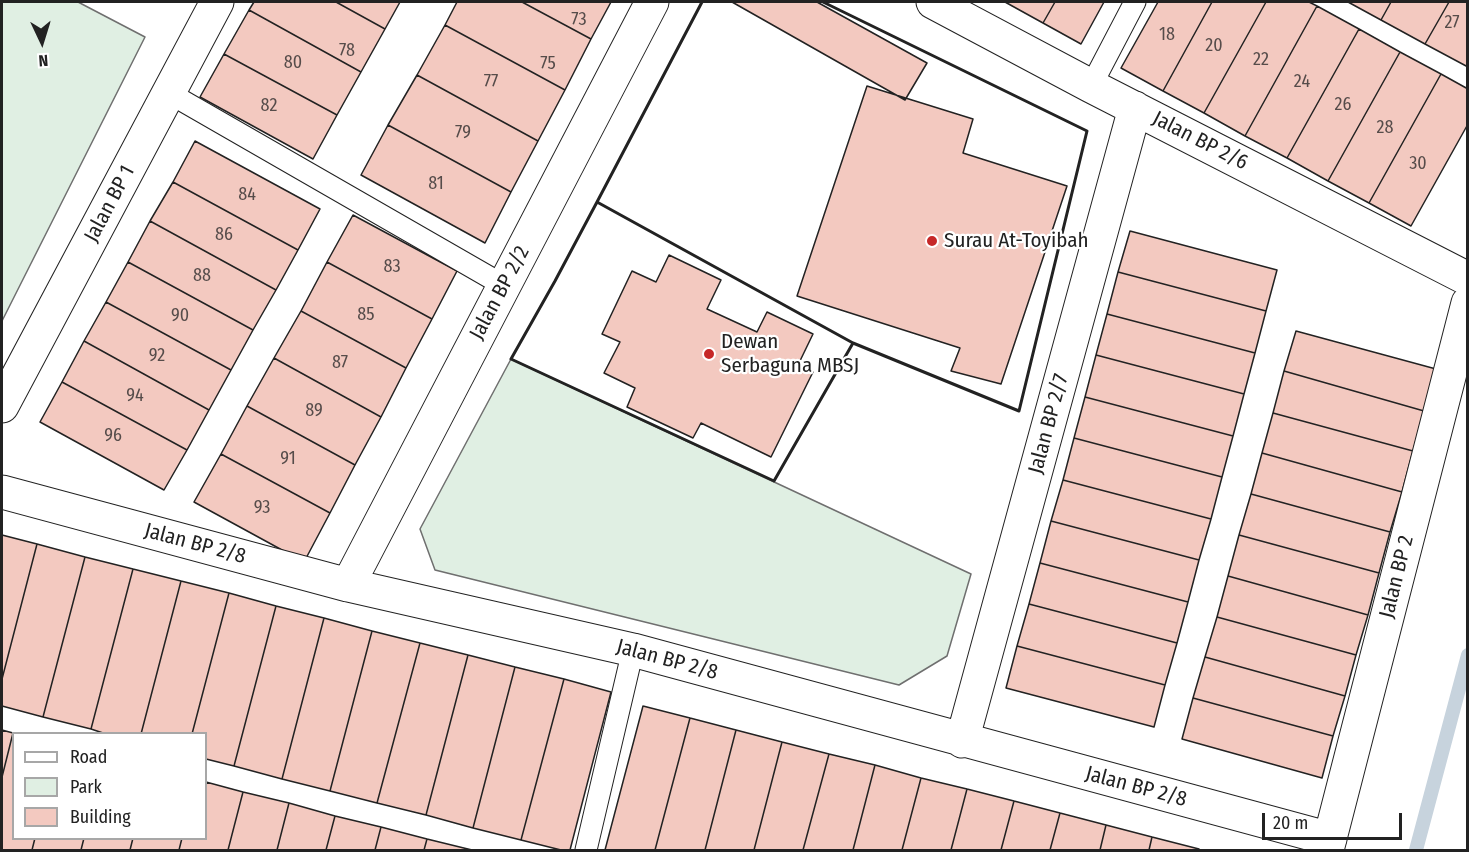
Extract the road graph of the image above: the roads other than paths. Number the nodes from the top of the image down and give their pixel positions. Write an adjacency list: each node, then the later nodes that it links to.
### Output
1 (652, 2): 9 (street, Jalan BP 2/2)
2 (933, 2): 5 (street, Jalan BP 2/6)
3 (1135, 2): 5 (lane)
4 (207, 5): 6 (street, Jalan BP 1)
5 (1091, 86): 7 (street, Jalan BP 2/6)
6 (169, 93): 9 (lane); 11 (street, Jalan BP 1)
7 (1135, 108): 8 (street, Jalan BP 2/6); 15 (street, Jalan BP 2/7)
8 (1467, 279)
9 (503, 285): 13 (street, Jalan BP 2/2)
10 (1467, 303): 16 (street, Jalan BP 2)
11 (2, 406)
12 (2, 492): 13 (street, Jalan BP 2/8)
13 (348, 585): 14 (street, Jalan BP 2/8)
14 (633, 651): 15 (street, Jalan BP 2/8); 17 (lane)
15 (963, 741): 16 (street, Jalan BP 2/8)
16 (1329, 845)
17 (586, 850)

